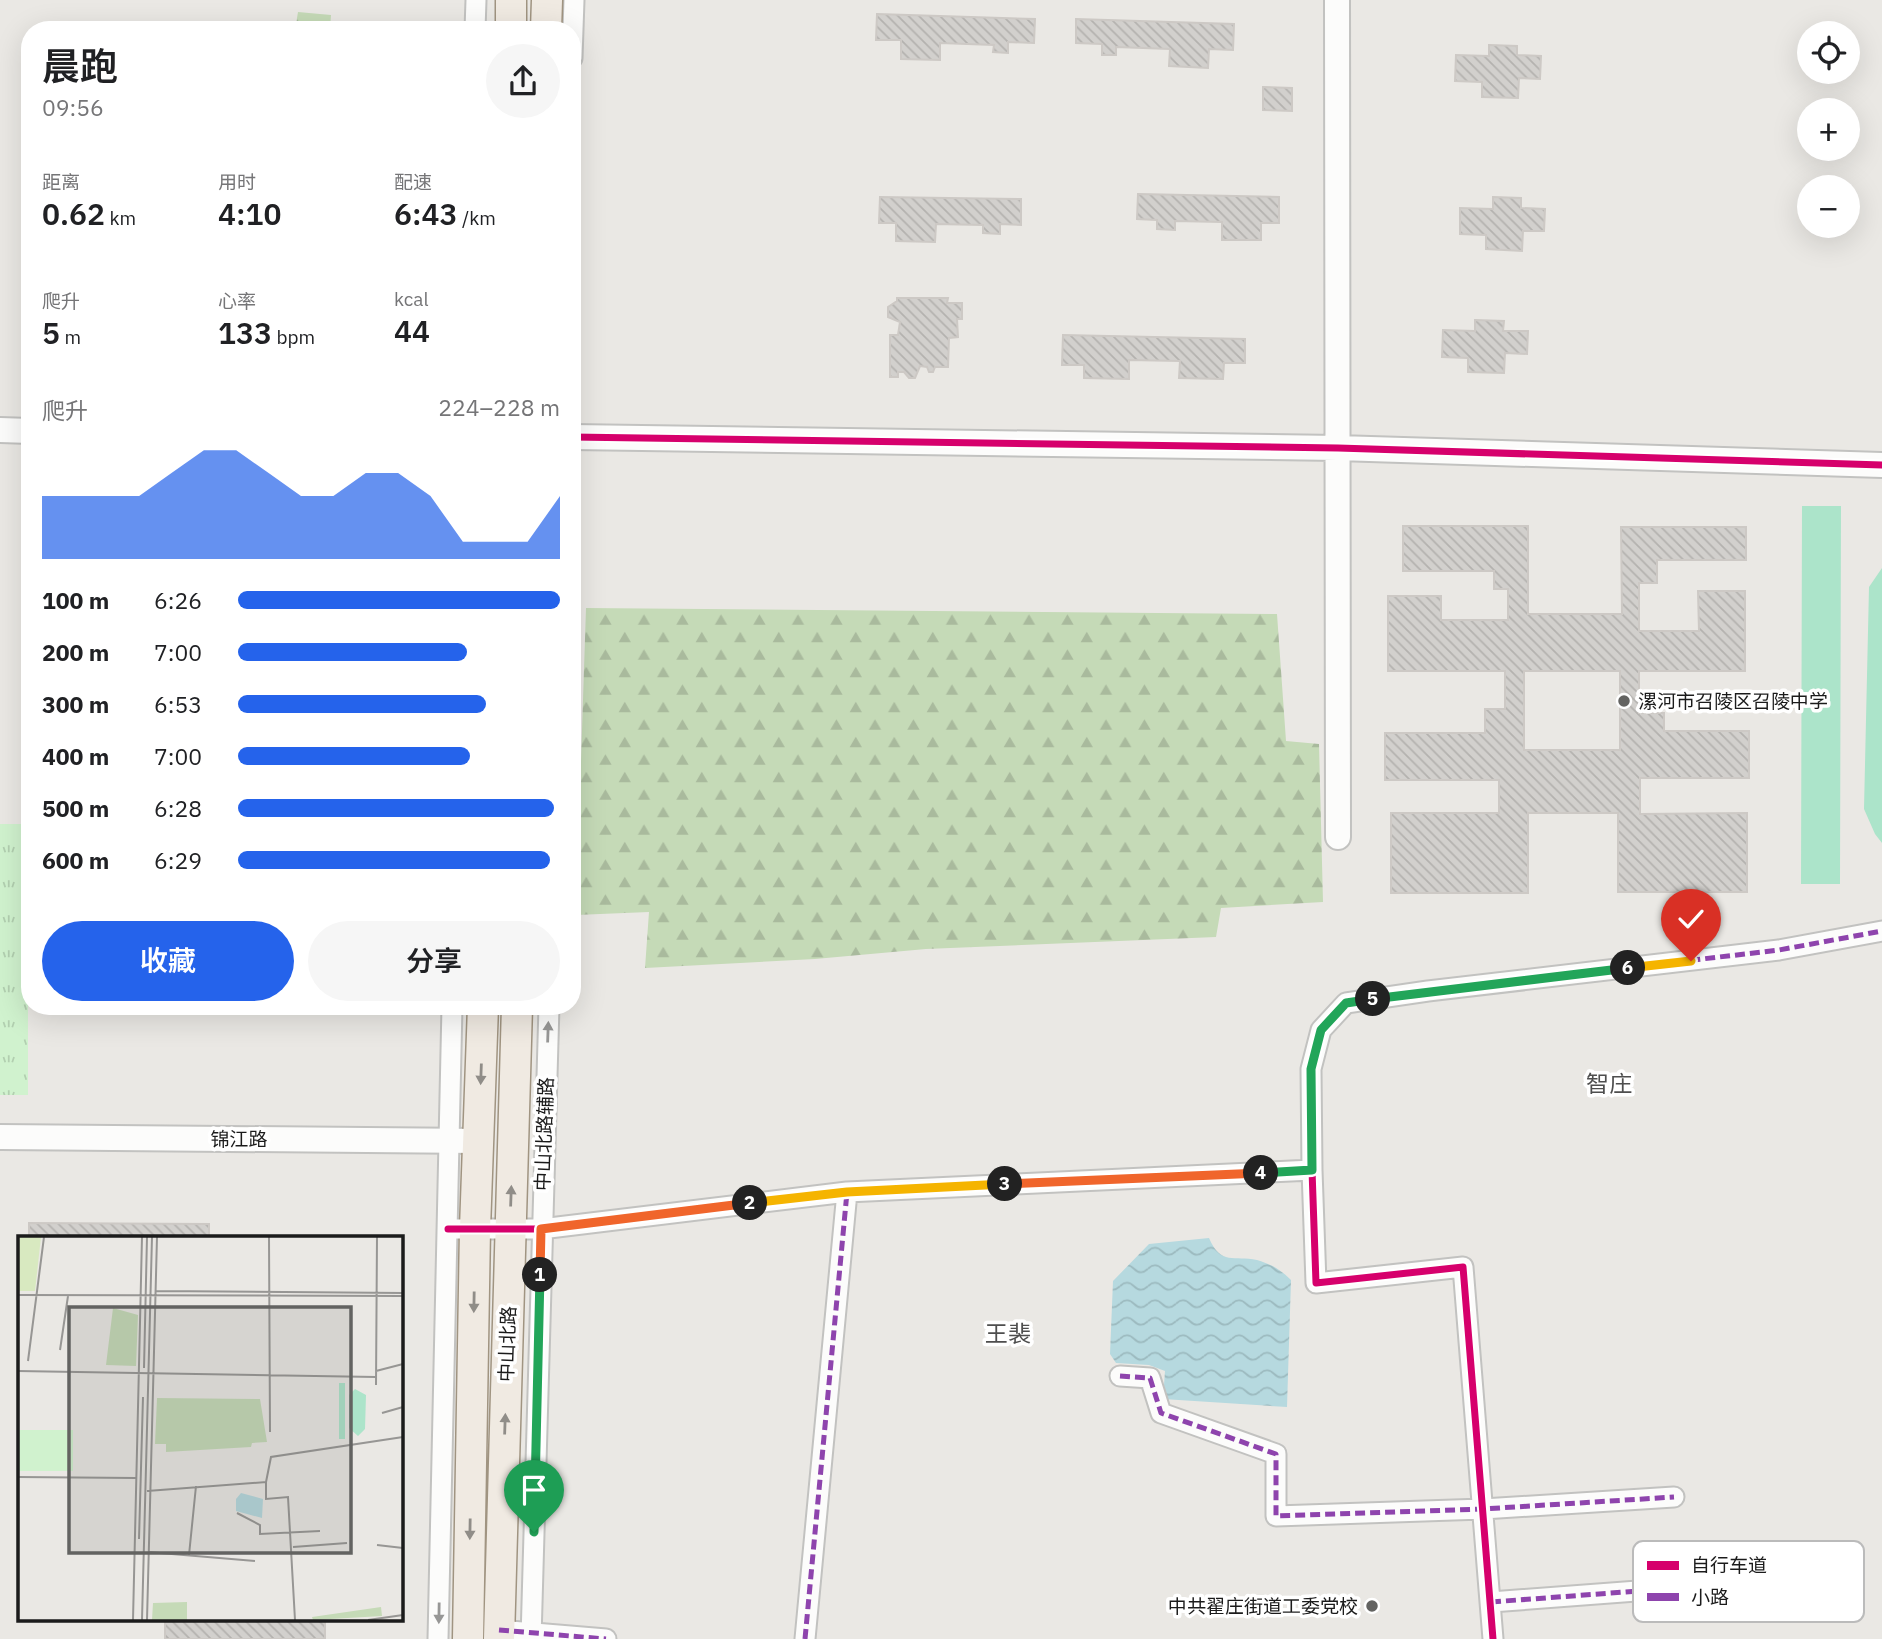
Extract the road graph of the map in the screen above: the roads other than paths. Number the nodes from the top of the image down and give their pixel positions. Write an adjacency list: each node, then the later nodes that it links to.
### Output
1 (476, 0): 6 (street)
2 (511, 0): 7 (main road)
3 (547, 0): 8 (main road)
4 (574, 0): 9 (street)
5 (1338, 0): 13 (street)
6 (475, 21)
7 (511, 21)
8 (546, 21)
9 (573, 21)
10 (0, 430): 11 (street)
11 (21, 430)
12 (581, 437): 13 (street)
13 (1338, 447): 14 (street); 15 (street)
14 (1882, 465)
15 (1338, 837)
16 (1882, 931): 24 (street)
17 (452, 1015): 22 (street)
18 (483, 1015): 23 (main road, 中山北路, one-way to 23)
19 (517, 1015): 27 (main road, 中山北路, one-way to 19)
20 (549, 1015): 28 (street, 中山北路辅路, one-way to 20)
21 (0, 1137): 22 (street, 锦江路)
22 (449, 1140): 23 (street, 锦江路); 26 (street)
23 (479, 1141): 26 (main road, 中山北路)
24 (1312, 1170): 25 (street); 31 (street)
25 (847, 1192): 28 (street); 39 (street)
26 (461, 1229): 27 (street); 36 (street, one-way to 36); 37 (main road, 中山北路, one-way to 37)
27 (510, 1229): 28 (street); 34 (main road, 中山北路, one-way to 27)
28 (541, 1229): 35 (street, 中山北路辅路)
29 (1120, 1376): 31 (street)
30 (1674, 1497): 31 (street)
31 (1483, 1509): 33 (street)
32 (1633, 1591): 33 (street)
33 (1491, 1602): 40 (street)
34 (499, 1635): 35 (street)
35 (531, 1636): 38 (street)
36 (438, 1639)
37 (468, 1639)
38 (606, 1639)
39 (805, 1639)
40 (1493, 1639)

